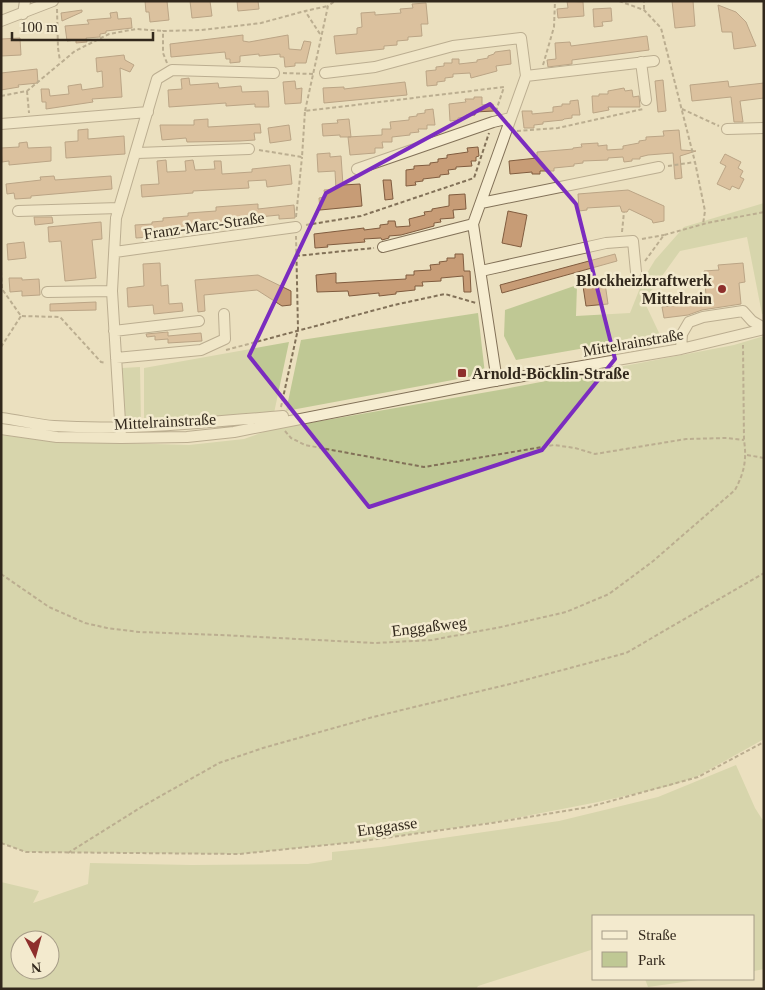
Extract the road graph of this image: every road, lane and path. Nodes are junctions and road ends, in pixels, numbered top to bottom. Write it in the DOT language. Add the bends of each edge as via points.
graph roads {
  1 [pos="25,1"];
  2 [pos="335,1"];
  3 [pos="555,1"];
  4 [pos="619,1"];
  5 [pos="644,1"];
  6 [pos="55,4"];
  7 [pos="328,6"];
  8 [pos="644,10"];
  9 [pos="306,11"];
  10 [pos="23,14"];
  11 [pos="1,21"];
  12 [pos="163,31"];
  13 [pos="321,36"];
  14 [pos="654,61"];
  15 [pos="60,62"];
  16 [pos="641,62"];
  17 [pos="172,70"];
  18 [pos="274,73"];
  19 [pos="325,73"];
  20 [pos="541,73"];
  21 [pos="312,74"];
  22 [pos="526,76"];
  23 [pos="27,91"];
  24 [pos="1,96"];
  25 [pos="647,104"];
  26 [pos="682,110"];
  27 [pos="304,111"];
  28 [pos="148,112"];
  29 [pos="511,118"];
  30 [pos="30,121"];
  31 [pos="493,122"];
  32 [pos="1,124"];
  33 [pos="764,128"];
  34 [pos="727,129"];
  35 [pos="507,132"];
  36 [pos="250,149"];
  37 [pos="136,153"];
  38 [pos="302,158"];
  39 [pos="695,162"];
  40 [pos="659,167"];
  41 [pos="357,169"];
  42 [pos="480,203"];
  43 [pos="119,208"];
  44 [pos="18,211"];
  45 [pos="624,212"];
  46 [pos="764,212"];
  47 [pos="473,224"];
  48 [pos="703,224"];
  49 [pos="296,227"];
  50 [pos="664,236"];
  51 [pos="633,240"];
  52 [pos="620,242"];
  53 [pos="384,247"];
  54 [pos="115,252"];
  55 [pos="296,256"];
  56 [pos="1,271"];
  57 [pos="481,271"];
  58 [pos="636,272"];
  59 [pos="112,291"];
  60 [pos="47,292"];
  61 [pos="480,304"];
  62 [pos="224,314"];
  63 [pos="22,316"];
  64 [pos="199,321"];
  65 [pos="764,328"];
  66 [pos="298,329"];
  67 [pos="114,331"];
  68 [pos="743,335"];
  69 [pos="1,347"];
  70 [pos="681,349"];
  71 [pos="223,351"];
  72 [pos="117,362"];
  73 [pos="498,381"];
  74 [pos="1,418"];
  75 [pos="279,420"];
  76 [pos="120,427"];
  77 [pos="1,429"];
  78 [pos="121,438"];
  79 [pos="744,440"];
  80 [pos="746,455"];
  81 [pos="764,458"];
  82 [pos="764,573"];
  83 [pos="1,574"];
  84 [pos="764,742"];
  85 [pos="1,843"];
  86 [pos="68,852"];
  1 -- 10 [label="street"];
  2 -- 7 [label="path"];
  3 -- 20 [label="path" via="554,28"];
  4 -- 8 [label="path"];
  5 -- 8 [label="path"];
  6 -- 10 [label="street"];
  6 -- 15 [label="path"];
  7 -- 9 [label="path"];
  7 -- 13 [label="path"];
  8 -- 26 [label="path" via="661,28"];
  9 -- 12 [label="path" via="261,23"];
  9 -- 13 [label="path"];
  10 -- 11 [label="street"];
  12 -- 15 [label="path" via="136,29 109,34"];
  12 -- 17 [label="path" via="163,53"];
  13 -- 21 [label="path"];
  14 -- 16 [label="street"];
  15 -- 23 [label="path"];
  16 -- 20 [label="street"];
  16 -- 25 [label="street"];
  17 -- 18 [label="street"];
  17 -- 28 [label="street" via="157,79"];
  18 -- 21 [label="path"];
  19 -- 21 [label="path"];
  19 -- 22 [label="street" via="375,67 453,46 521,38"];
  20 -- 22 [label="street"];
  21 -- 27 [label="path"];
  22 -- 29 [label="street"];
  23 -- 24 [label="path"];
  23 -- 30 [label="path"];
  25 -- 35 [label="path" via="558,128"];
  26 -- 34 [label="path"];
  26 -- 39 [label="path"];
  27 -- 31 [label="path" via="504,87"];
  27 -- 38 [label="path"];
  28 -- 30 [label="street"];
  28 -- 37 [label="street"];
  29 -- 31 [label="street"];
  29 -- 35 [label="street"];
  30 -- 32 [label="street"];
  31 -- 41 [label="street"];
  31 -- 49 [label="path" via="474,178 362,216"];
  33 -- 34 [label="street"];
  35 -- 42 [label="street"];
  36 -- 37 [label="street"];
  36 -- 38 [label="path"];
  37 -- 43 [label="street"];
  38 -- 49 [label="path"];
  39 -- 40 [label="path"];
  39 -- 48 [label="path" via="704,204"];
  40 -- 42 [label="street"];
  42 -- 47 [label="street"];
  43 -- 44 [label="street"];
  43 -- 54 [label="street"];
  45 -- 52 [label="path"];
  46 -- 48 [label="path"];
  47 -- 53 [label="street"];
  47 -- 57 [label="street"];
  48 -- 50 [label="path"];
  49 -- 54 [label="street, Franz-Marc-Straße"];
  49 -- 55 [label="path"];
  50 -- 51 [label="path"];
  50 -- 58 [label="path"];
  51 -- 52 [label="street"];
  51 -- 58 [label="street"];
  52 -- 57 [label="street"];
  53 -- 55 [label="path"];
  54 -- 59 [label="street"];
  55 -- 66 [label="path"];
  56 -- 63 [label="path" via="2,289"];
  57 -- 73 [label="street"];
  59 -- 60 [label="street"];
  59 -- 67 [label="street"];
  61 -- 66 [label="path" via="445,294"];
  62 -- 72 [label="street" via="225,339 201,350"];
  63 -- 69 [label="path"];
  63 -- 72 [label="path" via="60,317 101,362"];
  64 -- 67 [label="street"];
  65 -- 68 [label="street, Mittelrainstraße"];
  65 -- 70 [label="street" via="742,311 703,317 689,322 682,334"];
  66 -- 71 [label="path"];
  66 -- 75 [label="path"];
  67 -- 72 [label="street"];
  68 -- 70 [label="street, Mittelrainstraße"];
  68 -- 79 [label="path, Enggaßweg"];
  70 -- 73 [label="street, Mittelrainstraße"];
  72 -- 76 [label="street"];
  73 -- 75 [label="street, Mittelrainstraße"];
  74 -- 76 [label="street, Mittelrainstraße" via="54,426"];
  75 -- 76 [label="street, Mittelrainstraße"];
  75 -- 78 [label="street, Mittelrainstraße" via="234,432 187,437"];
  75 -- 79 [label="path" via="290,438 305,445 424,467 554,445 595,454 686,439"];
  76 -- 78 [label="street"];
  77 -- 78 [label="street, Mittelrainstraße" via="57,437"];
  79 -- 80 [label="path, Enggaßweg"];
  80 -- 81 [label="path"];
  80 -- 83 [label="path, Enggaßweg" via="735,490 652,562 609,594 566,612 432,640 375,643 107,628 85,623 49,607"];
  82 -- 86 [label="path" via="626,653 373,717 219,763"];
  84 -- 86 [label="path, Enggasse" via="698,777 589,807 492,823 239,854"];
  85 -- 86 [label="path, Enggasse" via="26,852"];
}
